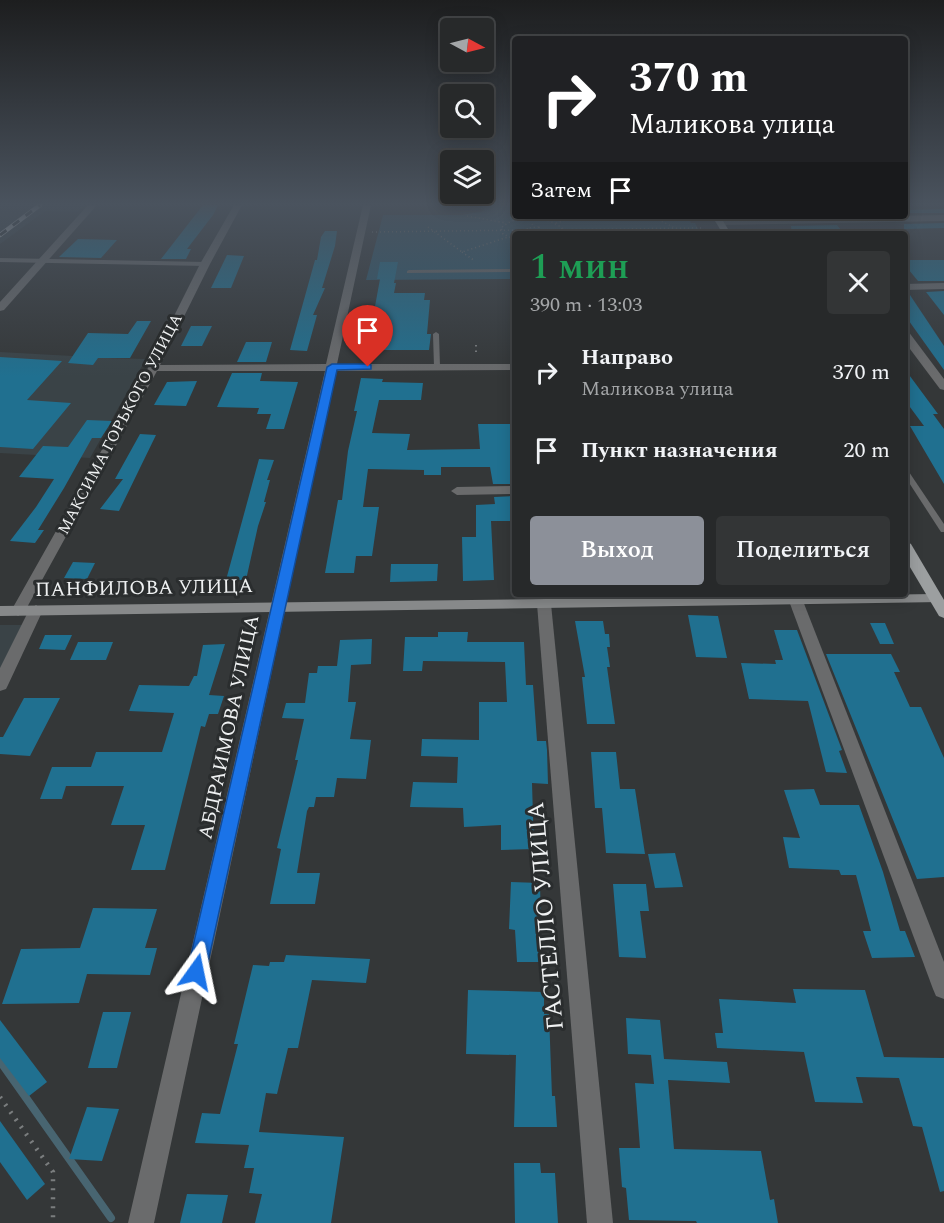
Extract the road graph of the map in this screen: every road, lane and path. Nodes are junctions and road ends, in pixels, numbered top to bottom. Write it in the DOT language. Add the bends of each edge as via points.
graph roads {
  1 [pos="42,262"];
  2 [pos="101,262"];
  3 [pos="355,262"];
  4 [pos="205,264"];
  5 [pos="512,271"];
  6 [pos="409,272"];
  7 [pos="944,286"];
  8 [pos="908,287"];
  9 [pos="0,308"];
  10 [pos="436,334"];
  11 [pos="908,338"];
  12 [pos="476,345"];
  13 [pos="476,356"];
  14 [pos="332,367"];
  15 [pos="437,367"];
  16 [pos="512,367"];
  17 [pos="153,368"];
  18 [pos="944,387"];
  19 [pos="908,475"];
  20 [pos="512,490"];
  21 [pos="457,491"];
  22 [pos="944,530"];
  23 [pos="908,551"];
  24 [pos="936,599"];
  25 [pos="796,602"];
  26 [pos="544,604"];
  27 [pos="277,607"];
  28 [pos="18,610"];
  29 [pos="36,610"];
  30 [pos="0,611"];
  31 [pos="944,614"];
  32 [pos="0,685"];
  33 [pos="944,989"];
  34 [pos="0,1097"];
  35 [pos="53,1223"];
  36 [pos="141,1223"];
  37 [pos="600,1223"];
  1 -- 9 [label="street"];
  2 -- 4 [label="lane"];
  3 -- 14 [label="street, АБДРАИМОВА УЛИЦА"];
  4 -- 17 [label="street, МАКСИМА ГОРЬКОГО УЛИЦА"];
  5 -- 6 [label="lane"];
  7 -- 8 [label="street"];
  10 -- 15 [label="lane"];
  11 -- 18 [label="street"];
  12 -- 13 [label="path"];
  14 -- 15 [label="street"];
  14 -- 17 [label="street"];
  14 -- 27 [label="street, АБДРАИМОВА УЛИЦА"];
  15 -- 16 [label="street"];
  17 -- 28 [label="street, МАКСИМА ГОРЬКОГО УЛИЦА"];
  19 -- 22 [label="lane"];
  20 -- 21 [label="street"];
  23 -- 24 [label="main road"];
  24 -- 25 [label="street, ПАНФИЛОВА УЛИЦА"];
  24 -- 31 [label="main road"];
  25 -- 26 [label="street, ПАНФИЛОВА УЛИЦА"];
  25 -- 33 [label="street"];
  26 -- 27 [label="street, ПАНФИЛОВА УЛИЦА"];
  26 -- 37 [label="street, ГАСТЕЛЛО УЛИЦА"];
  27 -- 29 [label="street, ПАНФИЛОВА УЛИЦА"];
  27 -- 36 [label="street, АБДРАИМОВА УЛИЦА"];
  28 -- 29 [label="street, ПАНФИЛОВА УЛИЦА"];
  28 -- 30 [label="street, ПАНФИЛОВА УЛИЦА"];
  29 -- 32 [label="street"];
  34 -- 35 [label="path" via="53,1172"];
}
